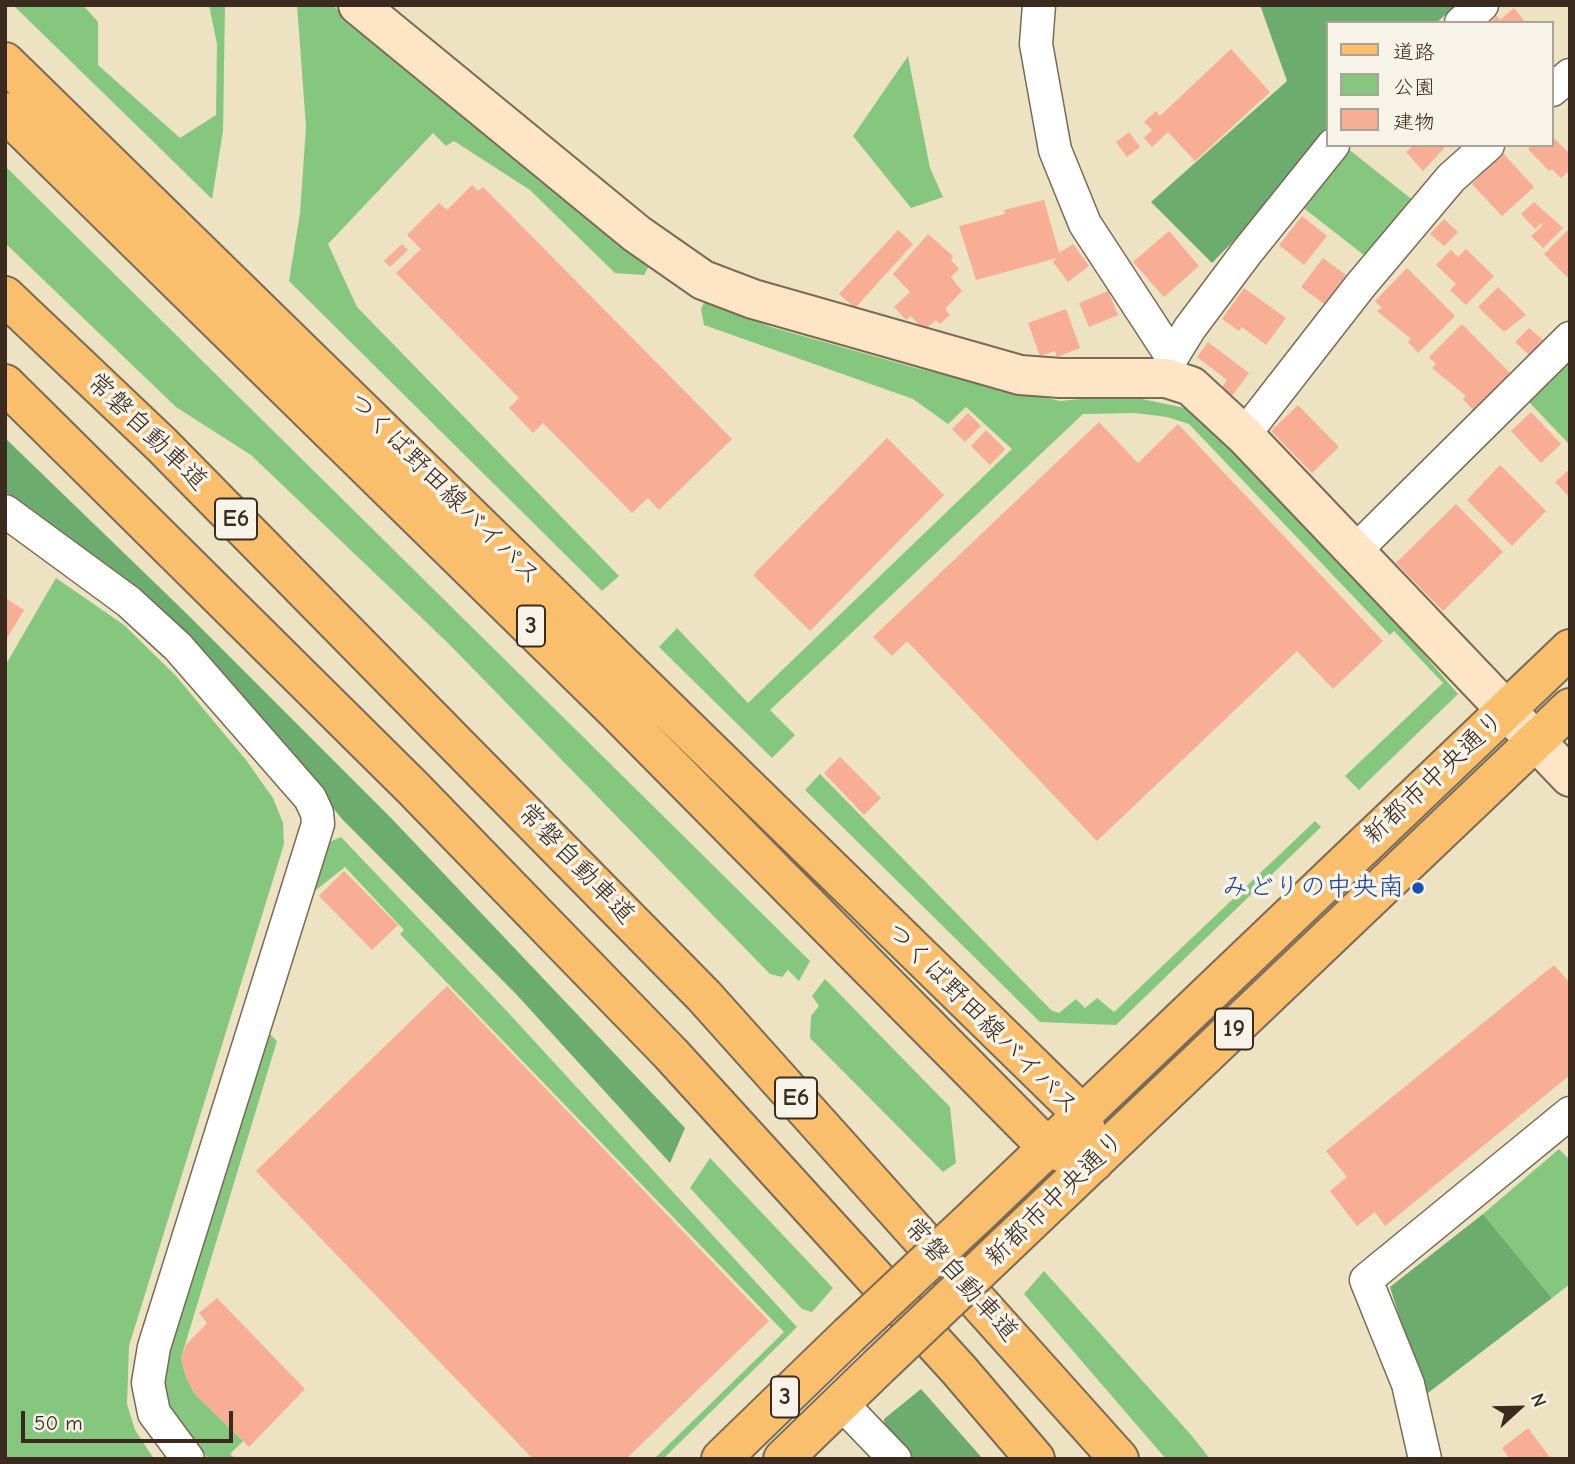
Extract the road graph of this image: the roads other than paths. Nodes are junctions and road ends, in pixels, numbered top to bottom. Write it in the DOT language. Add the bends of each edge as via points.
graph roads {
  1 [pos="358,5"];
  2 [pos="1039,5"];
  3 [pos="1482,5"];
  4 [pos="1463,21"];
  5 [pos="5,62"];
  6 [pos="1570,75"];
  7 [pos="1554,88"];
  8 [pos="5,112"];
  9 [pos="1331,147"];
  10 [pos="1486,147"];
  11 [pos="5,296"];
  12 [pos="1570,338"];
  13 [pos="1169,368"];
  14 [pos="5,384"];
  15 [pos="1244,435"];
  16 [pos="5,512"];
  17 [pos="1354,552"];
  18 [pos="1570,649"];
  19 [pos="1570,708"];
  20 [pos="1505,711"];
  21 [pos="1534,742"];
  22 [pos="1570,777"];
  23 [pos="1570,1113"];
  24 [pos="1082,1114"];
  25 [pos="1048,1148"];
  26 [pos="1094,1162"];
  27 [pos="841,1403"];
  28 [pos="188,1459"];
  29 [pos="721,1459"];
  30 [pos="783,1459"];
  31 [pos="895,1459"];
  32 [pos="1035,1459"];
  33 [pos="1119,1459"];
  34 [pos="1425,1459"];
  1 -- 13 [label="street" via="637,234 703,280 753,299 1020,375"];
  2 -- 13 [label="street" via="1036,44 1041,83 1048,125 1065,178 1085,224"];
  3 -- 4 [label="street"];
  5 -- 24 [label="main road, つくば野田線バイパス / 3"];
  6 -- 7 [label="street"];
  8 -- 25 [label="main road, つくば野田線バイパス / 3" via="615,710"];
  9 -- 13 [label="street" via="1231,273"];
  10 -- 15 [label="street" via="1451,178 1360,286"];
  11 -- 33 [label="main road, 常磐自動車道 / E6" via="191,474 704,996"];
  12 -- 17 [label="street"];
  13 -- 15 [label="street"];
  14 -- 32 [label="main road, E6" via="413,788 671,1054"];
  15 -- 17 [label="street"];
  16 -- 28 [label="street" via="129,602 178,647 310,799 317,813 318,824 154,1347 148,1383 154,1413"];
  17 -- 20 [label="street"];
  18 -- 20 [label="main road, 新都市中央通り / 19"];
  19 -- 21 [label="main road, 新都市中央通り / 19"];
  20 -- 21 [label="street"];
  20 -- 24 [label="main road, 新都市中央通り / 19"];
  21 -- 22 [label="street"];
  21 -- 26 [label="main road, 新都市中央通り / 19"];
  23 -- 34 [label="street" via="1366,1280 1408,1384"];
  24 -- 25 [label="main road, 新都市中央通り / 19"];
  24 -- 26 [label="main road, つくば野田線バイパス"];
  25 -- 26 [label="main road, つくば野田線バイパス / 3"];
  25 -- 29 [label="main road, 新都市中央通り / 3, bridge"];
  26 -- 27 [label="main road, 新都市中央通り / 3, bridge"];
  27 -- 30 [label="main road, 新都市中央通り / 3"];
  27 -- 31 [label="street"];
}
